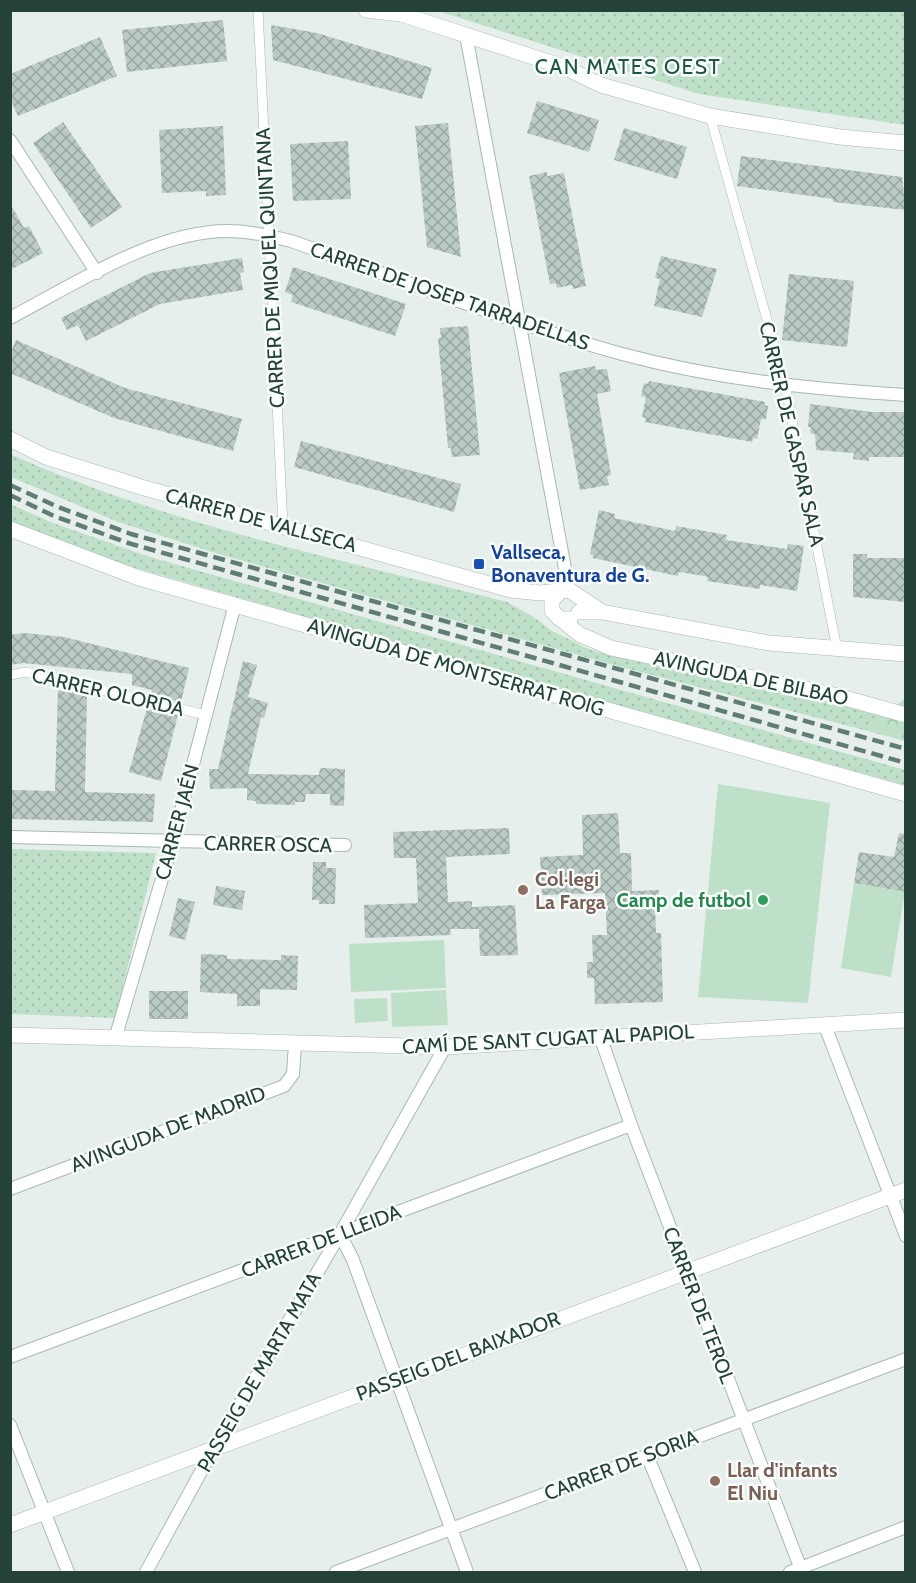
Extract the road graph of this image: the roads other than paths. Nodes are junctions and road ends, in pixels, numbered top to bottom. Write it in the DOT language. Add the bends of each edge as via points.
graph roads {
  1 [pos="258,10"];
  2 [pos="366,10"];
  3 [pos="466,35"];
  4 [pos="710,116"];
  5 [pos="10,140"];
  6 [pos="906,143"];
  7 [pos="268,236"];
  8 [pos="97,273"];
  9 [pos="10,318"];
  10 [pos="518,319"];
  11 [pos="785,384"];
  12 [pos="906,395"];
  13 [pos="10,439"];
  14 [pos="283,526"];
  15 [pos="10,529"];
  16 [pos="516,591"];
  17 [pos="573,601"];
  18 [pos="235,604"];
  19 [pos="557,615"];
  20 [pos="596,642"];
  21 [pos="837,649"];
  22 [pos="906,654"];
  23 [pos="10,675"];
  24 [pos="206,715"];
  25 [pos="906,716"];
  26 [pos="906,794"];
  27 [pos="10,837"];
  28 [pos="173,842"];
  29 [pos="345,845"];
  30 [pos="906,1020"];
  31 [pos="825,1026"];
  32 [pos="10,1035"];
  33 [pos="600,1036"];
  34 [pos="115,1039"];
  35 [pos="295,1044"];
  36 [pos="445,1047"];
  37 [pos="631,1125"];
  38 [pos="10,1189"];
  39 [pos="906,1190"];
  40 [pos="890,1196"];
  41 [pos="340,1234"];
  42 [pos="906,1236"];
  43 [pos="686,1270"];
  44 [pos="10,1357"];
  45 [pos="906,1359"];
  46 [pos="395,1380"];
  47 [pos="742,1419"];
  48 [pos="10,1425"];
  49 [pos="214,1448"];
  50 [pos="647,1455"];
  51 [pos="45,1512"];
  52 [pos="10,1525"];
  53 [pos="906,1527"];
  54 [pos="451,1529"];
  55 [pos="798,1571"];
  56 [pos="68,1572"];
  57 [pos="146,1572"];
  58 [pos="336,1572"];
  59 [pos="467,1572"];
  60 [pos="695,1572"];
  1 -- 7 [label="street, CARRER DE MIQUEL QUINTANA"];
  2 -- 3 [label="street" via="401,14"];
  3 -- 4 [label="street" via="576,72 601,85"];
  3 -- 10 [label="street"];
  4 -- 6 [label="street" via="840,138"];
  4 -- 11 [label="street, CARRER DE GASPAR SALA"];
  5 -- 8 [label="street"];
  7 -- 8 [label="street, CARRER DE JOSEP TARRADELLAS" via="226,231 197,234 156,245"];
  7 -- 10 [label="street, CARRER DE JOSEP TARRADELLAS"];
  7 -- 14 [label="street, CARRER DE MIQUEL QUINTANA"];
  8 -- 9 [label="street, CARRER DE JOSEP TARRADELLAS"];
  10 -- 11 [label="street, CARRER DE JOSEP TARRADELLAS" via="624,354 710,374"];
  10 -- 17 [label="street"];
  11 -- 12 [label="street, CARRER DE JOSEP TARRADELLAS"];
  11 -- 21 [label="street, CARRER DE GASPAR SALA"];
  13 -- 14 [label="street, CARRER DE VALLSECA" via="45,457 120,481"];
  14 -- 16 [label="street, CARRER DE VALLSECA"];
  15 -- 18 [label="street, AVINGUDA DE MONTSERRAT ROIG" via="139,578"];
  16 -- 17 [label="street, CARRER DE VALLSECA"];
  16 -- 19 [label="street, CARRER DE VALLSECA"];
  17 -- 19 [label="street" via="571,619"];
  17 -- 19 [label="street" via="552,600"];
  17 -- 20 [label="street" via="584,632"];
  17 -- 21 [label="street, CARRER DE VALLSECA" via="602,612 769,643"];
  18 -- 24 [label="street, CARRER JAÉN"];
  18 -- 26 [label="street, AVINGUDA DE MONTSERRAT ROIG"];
  19 -- 20 [label="street, AVINGUDA DE BILBAO" via="579,634"];
  20 -- 25 [label="street, AVINGUDA DE BILBAO" via="834,695"];
  21 -- 22 [label="street, CARRER DE VALLSECA"];
  23 -- 24 [label="street, CARRER OLORDA" via="26,672"];
  24 -- 28 [label="street, CARRER JAÉN"];
  27 -- 28 [label="street, CARRER OSCA"];
  28 -- 29 [label="street, CARRER OSCA"];
  28 -- 34 [label="street, CARRER JAÉN"];
  30 -- 31 [label="street, CAMÍ DE SANT CUGAT AL PAPIOL"];
  31 -- 33 [label="street, CAMÍ DE SANT CUGAT AL PAPIOL"];
  31 -- 40 [label="street"];
  32 -- 34 [label="street, CAMÍ DE SANT CUGAT AL PAPIOL"];
  33 -- 36 [label="street, CAMÍ DE SANT CUGAT AL PAPIOL"];
  33 -- 37 [label="street, CARRER DE TEROL"];
  34 -- 35 [label="street, CAMÍ DE SANT CUGAT AL PAPIOL"];
  35 -- 36 [label="street, CAMÍ DE SANT CUGAT AL PAPIOL"];
  35 -- 38 [label="street, AVINGUDA DE MADRID" via="293,1074 284,1086"];
  36 -- 41 [label="street, PASSEIG DE MARTA MATA"];
  37 -- 41 [label="street, CARRER DE LLEIDA"];
  37 -- 43 [label="street, CARRER DE TEROL"];
  39 -- 40 [label="street, PASSEIG DEL BAIXADOR"];
  40 -- 42 [label="street"];
  40 -- 43 [label="street, PASSEIG DEL BAIXADOR"];
  41 -- 44 [label="street, CARRER DE LLEIDA"];
  41 -- 46 [label="street"];
  41 -- 49 [label="street, PASSEIG DE MARTA MATA"];
  43 -- 46 [label="street, PASSEIG DEL BAIXADOR"];
  43 -- 47 [label="street, CARRER DE TEROL"];
  45 -- 47 [label="street, CARRER DE SORIA"];
  46 -- 49 [label="street, PASSEIG DEL BAIXADOR"];
  46 -- 54 [label="street"];
  47 -- 50 [label="street, CARRER DE SORIA"];
  47 -- 55 [label="street, CARRER DE TEROL"];
  48 -- 51 [label="street"];
  49 -- 51 [label="street, PASSEIG DEL BAIXADOR"];
  49 -- 57 [label="street, PASSEIG DE MARTA MATA"];
  50 -- 54 [label="street, CARRER DE SORIA"];
  50 -- 60 [label="street"];
  51 -- 52 [label="street, PASSEIG DEL BAIXADOR"];
  51 -- 56 [label="street"];
  53 -- 55 [label="street"];
  54 -- 58 [label="street, CARRER DE SORIA"];
  54 -- 59 [label="street"];
}
